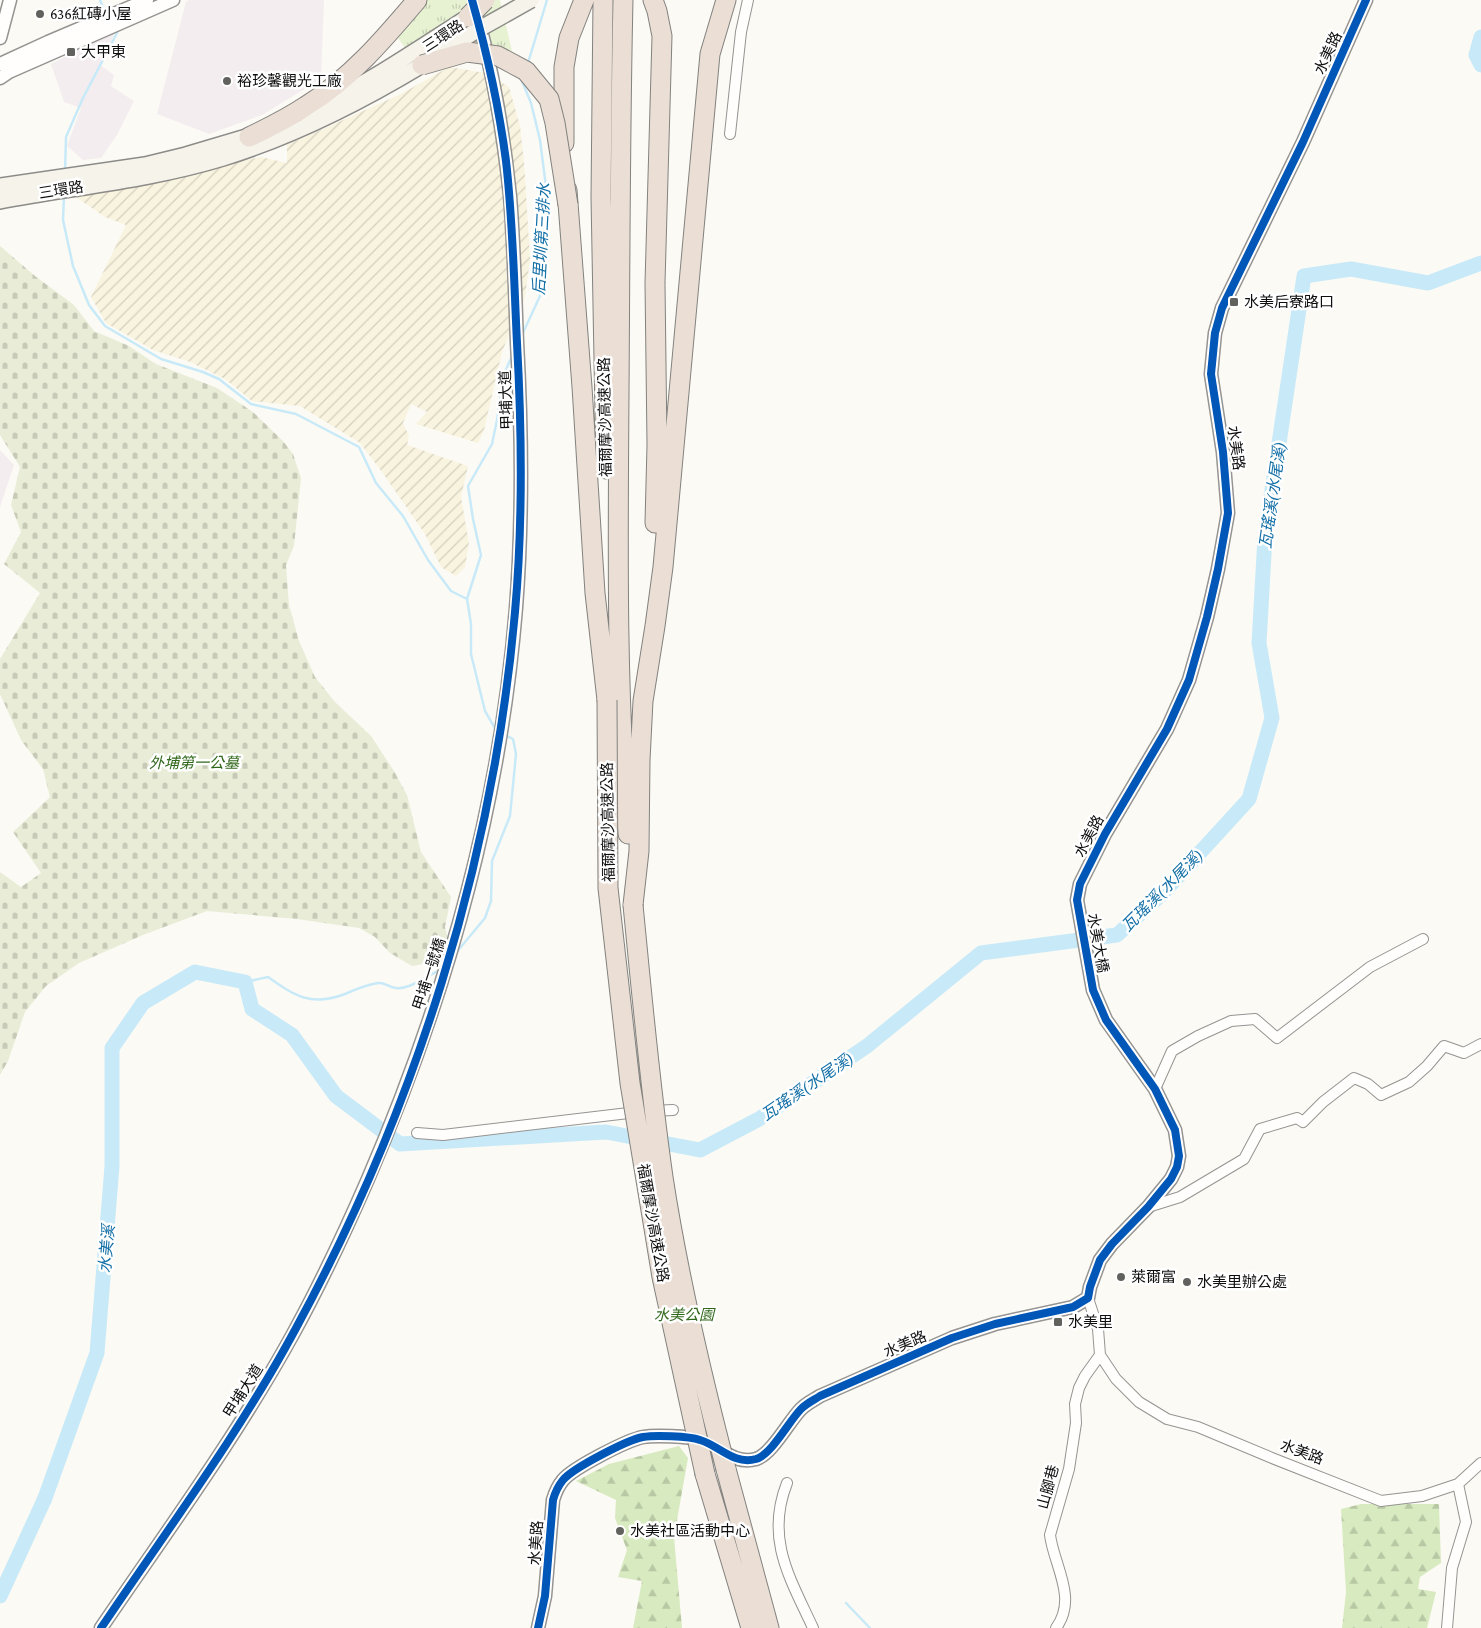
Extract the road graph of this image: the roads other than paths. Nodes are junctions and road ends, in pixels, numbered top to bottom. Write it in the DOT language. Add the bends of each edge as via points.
graph roads {
  1 [pos="10,0"];
  2 [pos="147,0"];
  3 [pos="173,0"];
  4 [pos="417,0"];
  5 [pos="485,0"];
  6 [pos="496,0"];
  7 [pos="531,0"];
  8 [pos="584,0"];
  9 [pos="603,0"];
  10 [pos="623,0"];
  11 [pos="653,0"];
  12 [pos="726,0"];
  13 [pos="748,0"];
  14 [pos="1366,0"];
  15 [pos="470,9"];
  16 [pos="0,38"];
  17 [pos="2,66"];
  18 [pos="422,66"];
  19 [pos="730,134"];
  20 [pos="248,137"];
  21 [pos="0,186"];
  22 [pos="0,201"];
  23 [pos="568,205"];
  24 [pos="655,626"];
  25 [pos="607,700"];
  26 [pos="487,801"];
  27 [pos="1077,900"];
  28 [pos="634,905"];
  29 [pos="1423,938"];
  30 [pos="1481,1044"];
  31 [pos="1155,1089"];
  32 [pos="673,1110"];
  33 [pos="417,1133"];
  34 [pos="380,1151"];
  35 [pos="1148,1207"];
  36 [pos="1088,1298"];
  37 [pos="1100,1355"];
  38 [pos="1481,1463"];
  39 [pos="787,1483"];
  40 [pos="1458,1484"];
  41 [pos="101,1628"];
  42 [pos="538,1628"];
  43 [pos="751,1628"];
  44 [pos="769,1628"];
  45 [pos="813,1628"];
  46 [pos="1056,1628"];
  47 [pos="1446,1628"];
  1 -- 16 [label="street"];
  2 -- 17 [label="street"];
  3 -- 17 [label="street"];
  4 -- 20 [label="highway" via="339,82 277,124"];
  5 -- 15 [label="highway, bridge"];
  6 -- 15 [label="main road, 三環路, bridge"];
  7 -- 18 [label="main road, 三環路, bridge"];
  8 -- 23 [label="highway, bridge" via="568,38 564,67 564,158"];
  9 -- 25 [label="highway, 福爾摩沙高速公路" via="601,197"];
  10 -- 28 [label="highway, 福爾摩沙高速公路" via="619,602 624,789"];
  11 -- 24 [label="highway" via="662,36 656,283"];
  12 -- 24 [label="highway" via="710,54"];
  13 -- 19 [label="street" via="741,32"];
  14 -- 27 [label="street, 水美路" via="1303,142 1222,308 1215,333 1211,374 1228,513 1208,617 1189,680 1167,729 1105,834 1080,884"];
  15 -- 20 [label="main road, 三環路" via="379,75 293,120"];
  15 -- 26 [label="street, 甲埔大道" via="492,79 505,157 512,228 522,471 512,645"];
  18 -- 22 [label="main road, 三環路" via="379,91 286,136 223,158 145,177"];
  18 -- 23 [label="highway, bridge" via="467,52 498,56 526,71 549,99"];
  20 -- 21 [label="main road, 三環路" via="146,165"];
  23 -- 25 [label="highway" via="594,593"];
  24 -- 28 [label="highway" via="643,701 639,851"];
  25 -- 43 [label="highway, 福爾摩沙高速公路, bridge" via="608,888 630,1083 662,1278 705,1474"];
  26 -- 34 [label="street, 甲埔一號橋" via="460,920 420,1046"];
  27 -- 31 [label="street, 水美大橋" via="1093,990 1106,1020"];
  28 -- 44 [label="highway, 福爾摩沙高速公路, bridge" via="651,1085 664,1178 707,1398"];
  29 -- 31 [label="street" via="1370,967 1276,1038 1255,1019 1231,1022 1198,1036 1172,1051"];
  30 -- 35 [label="street" via="1464,1053 1444,1046 1409,1082 1381,1095 1354,1078 1303,1122 1297,1118 1260,1129 1244,1159 1180,1197"];
  31 -- 35 [label="street" via="1175,1130 1179,1156 1172,1179"];
  32 -- 33 [label="street" via="617,1113 443,1135"];
  34 -- 41 [label="street, 甲埔大道" via="326,1272 282,1354 237,1428"];
  35 -- 36 [label="street" via="1100,1260"];
  36 -- 37 [label="street" via="1098,1329"];
  36 -- 42 [label="street, 水美路" via="1073,1307 995,1324 952,1338 820,1396 804,1406 767,1451 757,1458 742,1460 731,1457 700,1440 643,1437 626,1442 572,1472 556,1490 553,1500 545,1596"];
  37 -- 40 [label="street, 水美路" via="1139,1402 1167,1419 1198,1427 1381,1501 1422,1496"];
  37 -- 46 [label="street, 山腳巷" via="1079,1388 1069,1469 1050,1535 1064,1586 1061,1620"];
  38 -- 40 [label="street"];
  39 -- 45 [label="street" via="778,1519 778,1542"];
  40 -- 47 [label="street" via="1466,1522 1452,1568"];
}
